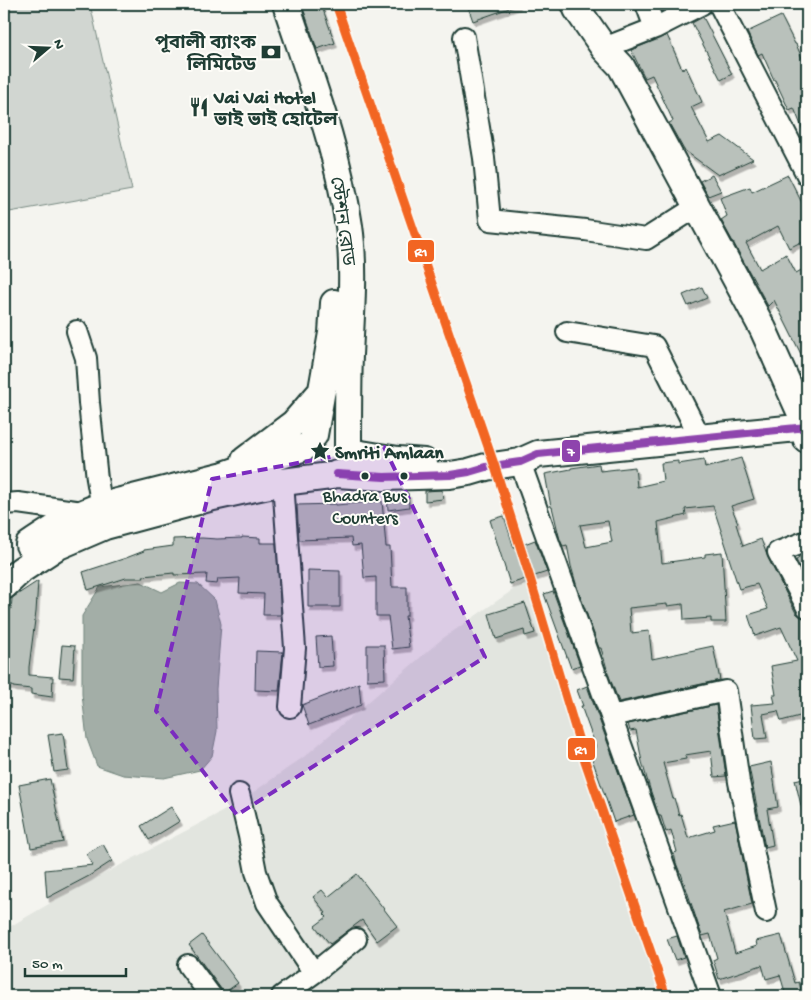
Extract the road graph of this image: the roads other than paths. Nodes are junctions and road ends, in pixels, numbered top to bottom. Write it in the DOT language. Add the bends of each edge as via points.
graph roads {
  1 [pos="270,4"];
  2 [pos="286,4"];
  3 [pos="574,4"];
  4 [pos="646,4"];
  5 [pos="702,4"];
  6 [pos="719,4"];
  7 [pos="655,28"];
  8 [pos="464,37"];
  9 [pos="604,48"];
  10 [pos="807,175"];
  11 [pos="687,213"];
  12 [pos="77,331"];
  13 [pos="567,332"];
  14 [pos="322,391"];
  15 [pos="805,434"];
  16 [pos="700,437"];
  17 [pos="309,441"];
  18 [pos="341,462"];
  19 [pos="520,462"];
  20 [pos="224,475"];
  21 [pos="283,482"];
  22 [pos="4,504"];
  23 [pos="96,515"];
  24 [pos="807,541"];
  25 [pos="4,563"];
  26 [pos="4,586"];
  27 [pos="807,607"];
  28 [pos="290,708"];
  29 [pos="611,716"];
  30 [pos="239,794"];
  31 [pos="766,912"];
  32 [pos="356,939"];
  33 [pos="188,965"];
  34 [pos="314,973"];
  35 [pos="211,996"];
  36 [pos="282,996"];
  37 [pos="711,996"];
  1 -- 14 [label="main road, স্টেশন রোড" via="319,158 334,233 336,266 332,333"];
  2 -- 18 [label="main road, স্টেশন রোড" via="329,135 350,227 352,288"];
  3 -- 9 [label="main road"];
  4 -- 7 [label="street"];
  5 -- 7 [label="street"];
  6 -- 10 [label="street"];
  7 -- 9 [label="street"];
  8 -- 11 [label="street" via="484,158 490,220 646,239"];
  9 -- 11 [label="main road" via="610,74"];
  9 -- 15 [label="main road" via="621,66 763,329"];
  11 -- 15 [label="main road" via="754,333"];
  12 -- 23 [label="street" via="86,358 97,479"];
  13 -- 16 [label="street" via="654,346"];
  14 -- 17 [label="main road, স্টেশন রোড"];
  14 -- 20 [label="main road" via="294,423"];
  15 -- 16 [label="main road"];
  15 -- 19 [label="main road" via="539,467"];
  16 -- 19 [label="main road" via="538,454"];
  17 -- 18 [label="main road" via="324,431 339,435 345,440"];
  17 -- 18 [label="main road" via="304,454 316,473 322,476"];
  17 -- 20 [label="main road"];
  18 -- 19 [label="main road" via="384,477 450,475"];
  18 -- 21 [label="main road"];
  19 -- 29 [label="street"];
  20 -- 23 [label="main road"];
  21 -- 23 [label="main road"];
  21 -- 28 [label="street" via="295,648"];
  22 -- 23 [label="street" via="18,502"];
  23 -- 25 [label="main road" via="50,531"];
  23 -- 26 [label="main road"];
  24 -- 27 [label="street" via="778,552"];
  29 -- 31 [label="street" via="726,691 738,782"];
  29 -- 37 [label="street"];
  30 -- 34 [label="street" via="256,872 267,903"];
  32 -- 34 [label="street"];
  33 -- 35 [label="street"];
  34 -- 36 [label="street"];
}
